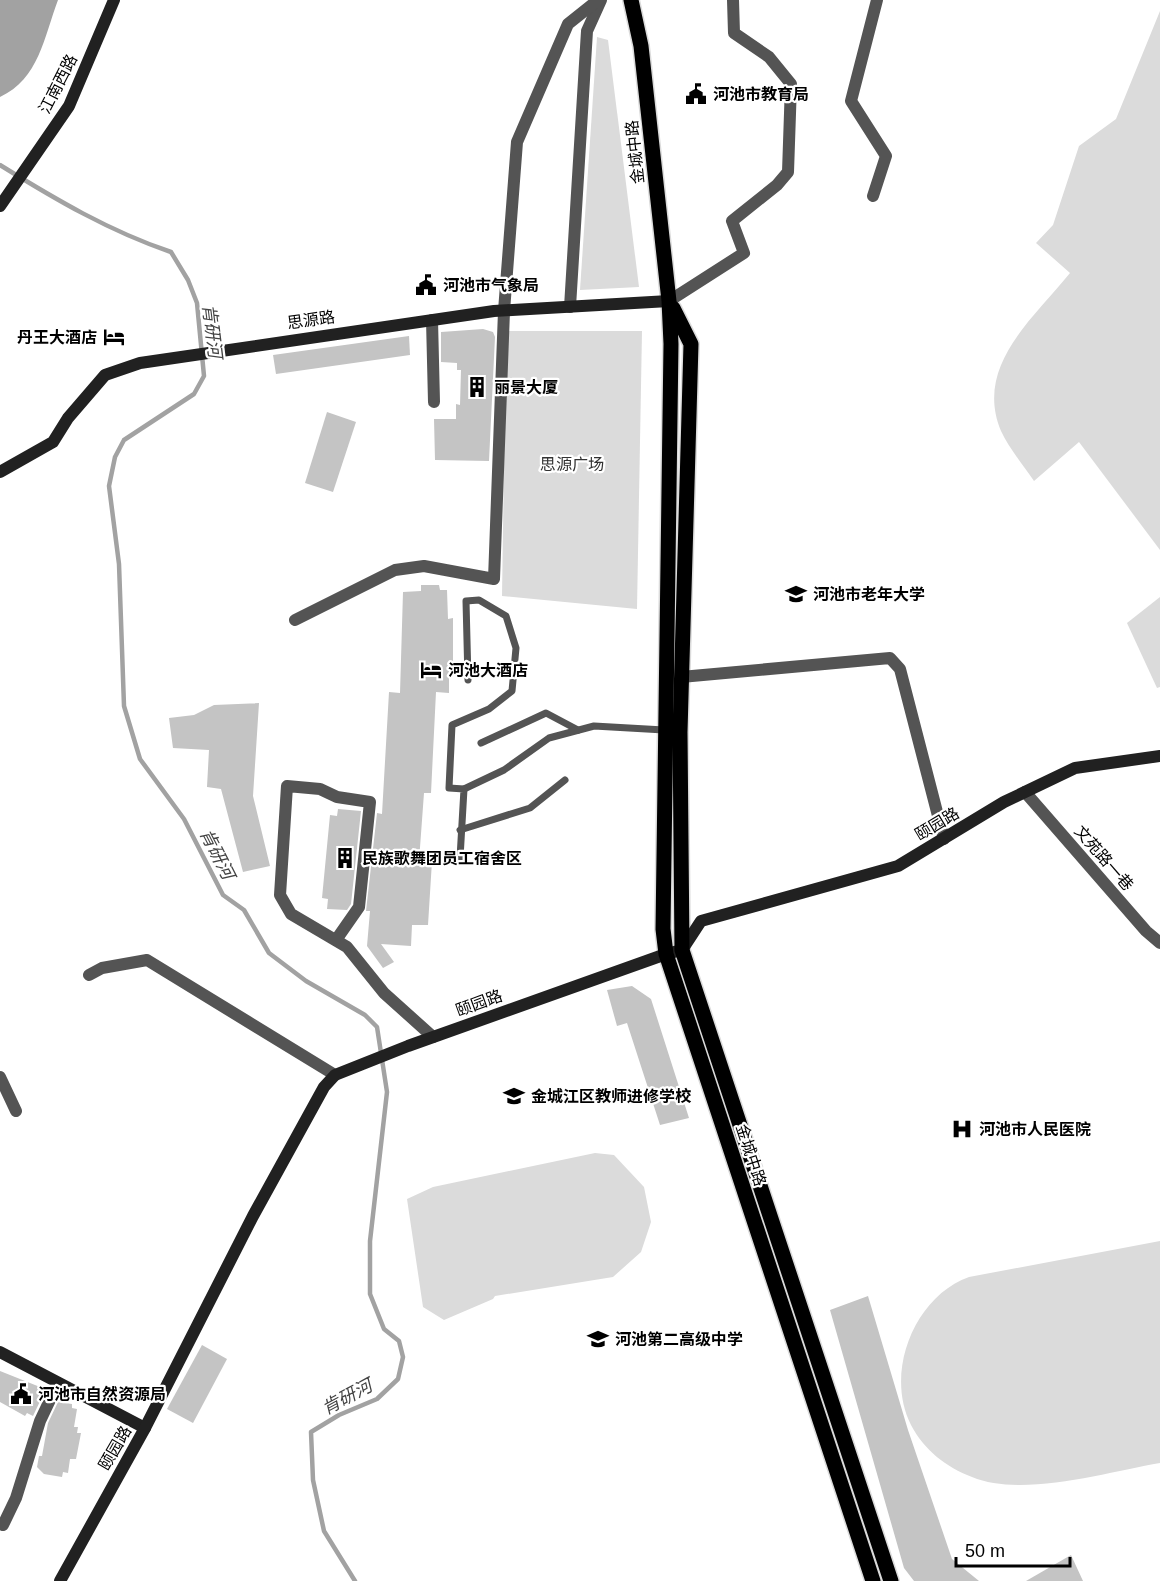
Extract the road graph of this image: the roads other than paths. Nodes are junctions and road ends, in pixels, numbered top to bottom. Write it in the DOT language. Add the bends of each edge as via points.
graph roads {
  1 [pos="114,0"];
  2 [pos="599,0"];
  3 [pos="631,0"];
  4 [pos="733,0"];
  5 [pos="877,0"];
  6 [pos="873,196"];
  7 [pos="0,206"];
  8 [pos="669,301"];
  9 [pos="570,307"];
  10 [pos="504,311"];
  11 [pos="432,320"];
  12 [pos="434,402"];
  13 [pos="0,472"];
  14 [pos="295,621"];
  15 [pos="681,677"];
  16 [pos="468,680"];
  17 [pos="578,730"];
  18 [pos="672,731"];
  19 [pos="481,743"];
  20 [pos="1160,756"];
  21 [pos="565,780"];
  22 [pos="464,789"];
  23 [pos="1024,792"];
  24 [pos="460,830"];
  25 [pos="944,839"];
  26 [pos="460,858"];
  27 [pos="336,940"];
  28 [pos="1160,943"];
  29 [pos="682,950"];
  30 [pos="666,954"];
  31 [pos="89,975"];
  32 [pos="433,1037"];
  33 [pos="335,1075"];
  34 [pos="0,1077"];
  35 [pos="16,1111"];
  36 [pos="0,1352"];
  37 [pos="58,1383"];
  38 [pos="146,1428"];
  39 [pos="3,1524"];
  40 [pos="60,1581"];
  41 [pos="873,1581"];
  42 [pos="891,1581"];
  1 -- 7 [label="street, 江南西路" via="69,106"];
  2 -- 9 [label="street" via="587,31"];
  2 -- 10 [label="street" via="568,24 517,142"];
  3 -- 8 [label="main road, 金城中路" via="641,46"];
  4 -- 8 [label="street" via="734,33 769,57 791,84 788,172 732,221 744,253"];
  5 -- 6 [label="street" via="851,101 886,156"];
  8 -- 9 [label="street, 思源路"];
  8 -- 15 [label="main road" via="691,344"];
  8 -- 18 [label="main road, 金城中路"];
  9 -- 10 [label="street, 思源路"];
  10 -- 11 [label="street, 思源路"];
  10 -- 14 [label="street" via="494,579 424,566 395,570"];
  11 -- 12 [label="street"];
  11 -- 13 [label="street, 思源路" via="140,363 105,375 68,417 53,442"];
  15 -- 18 [label="main road"];
  15 -- 25 [label="street" via="890,658 900,669"];
  16 -- 22 [label="lane" via="466,601 479,600 506,616 516,648 512,691 489,709 452,725 449,788"];
  17 -- 18 [label="lane" via="594,726"];
  17 -- 19 [label="lane" via="546,712"];
  17 -- 22 [label="lane" via="549,738 504,770"];
  18 -- 29 [label="main road, 金城中路"];
  18 -- 30 [label="main road, 金城中路" via="663,929"];
  20 -- 23 [label="street, 颐园路" via="1075,768"];
  21 -- 24 [label="lane" via="530,808"];
  22 -- 24 [label="lane"];
  23 -- 25 [label="street, 颐园路"];
  23 -- 28 [label="street, 文苑路一巷"];
  24 -- 26 [label="lane"];
  25 -- 29 [label="street, 颐园路" via="898,866 701,921"];
  27 -- 27 [label="street" via="291,914 280,896 287,786 320,789 338,797 370,802 359,908"];
  27 -- 32 [label="street" via="347,947 384,993"];
  29 -- 30 [label="street, 颐园路"];
  29 -- 42 [label="main road, 金城中路"];
  30 -- 32 [label="street, 颐园路"];
  30 -- 41 [label="main road, 金城中路"];
  31 -- 33 [label="street" via="102,968 147,960"];
  32 -- 33 [label="street, 颐园路"];
  33 -- 38 [label="street, 颐园路" via="324,1087 253,1216"];
  34 -- 35 [label="street"];
  36 -- 37 [label="street"];
  37 -- 38 [label="street"];
  37 -- 39 [label="street"];
  38 -- 40 [label="street, 颐园路"];
}
